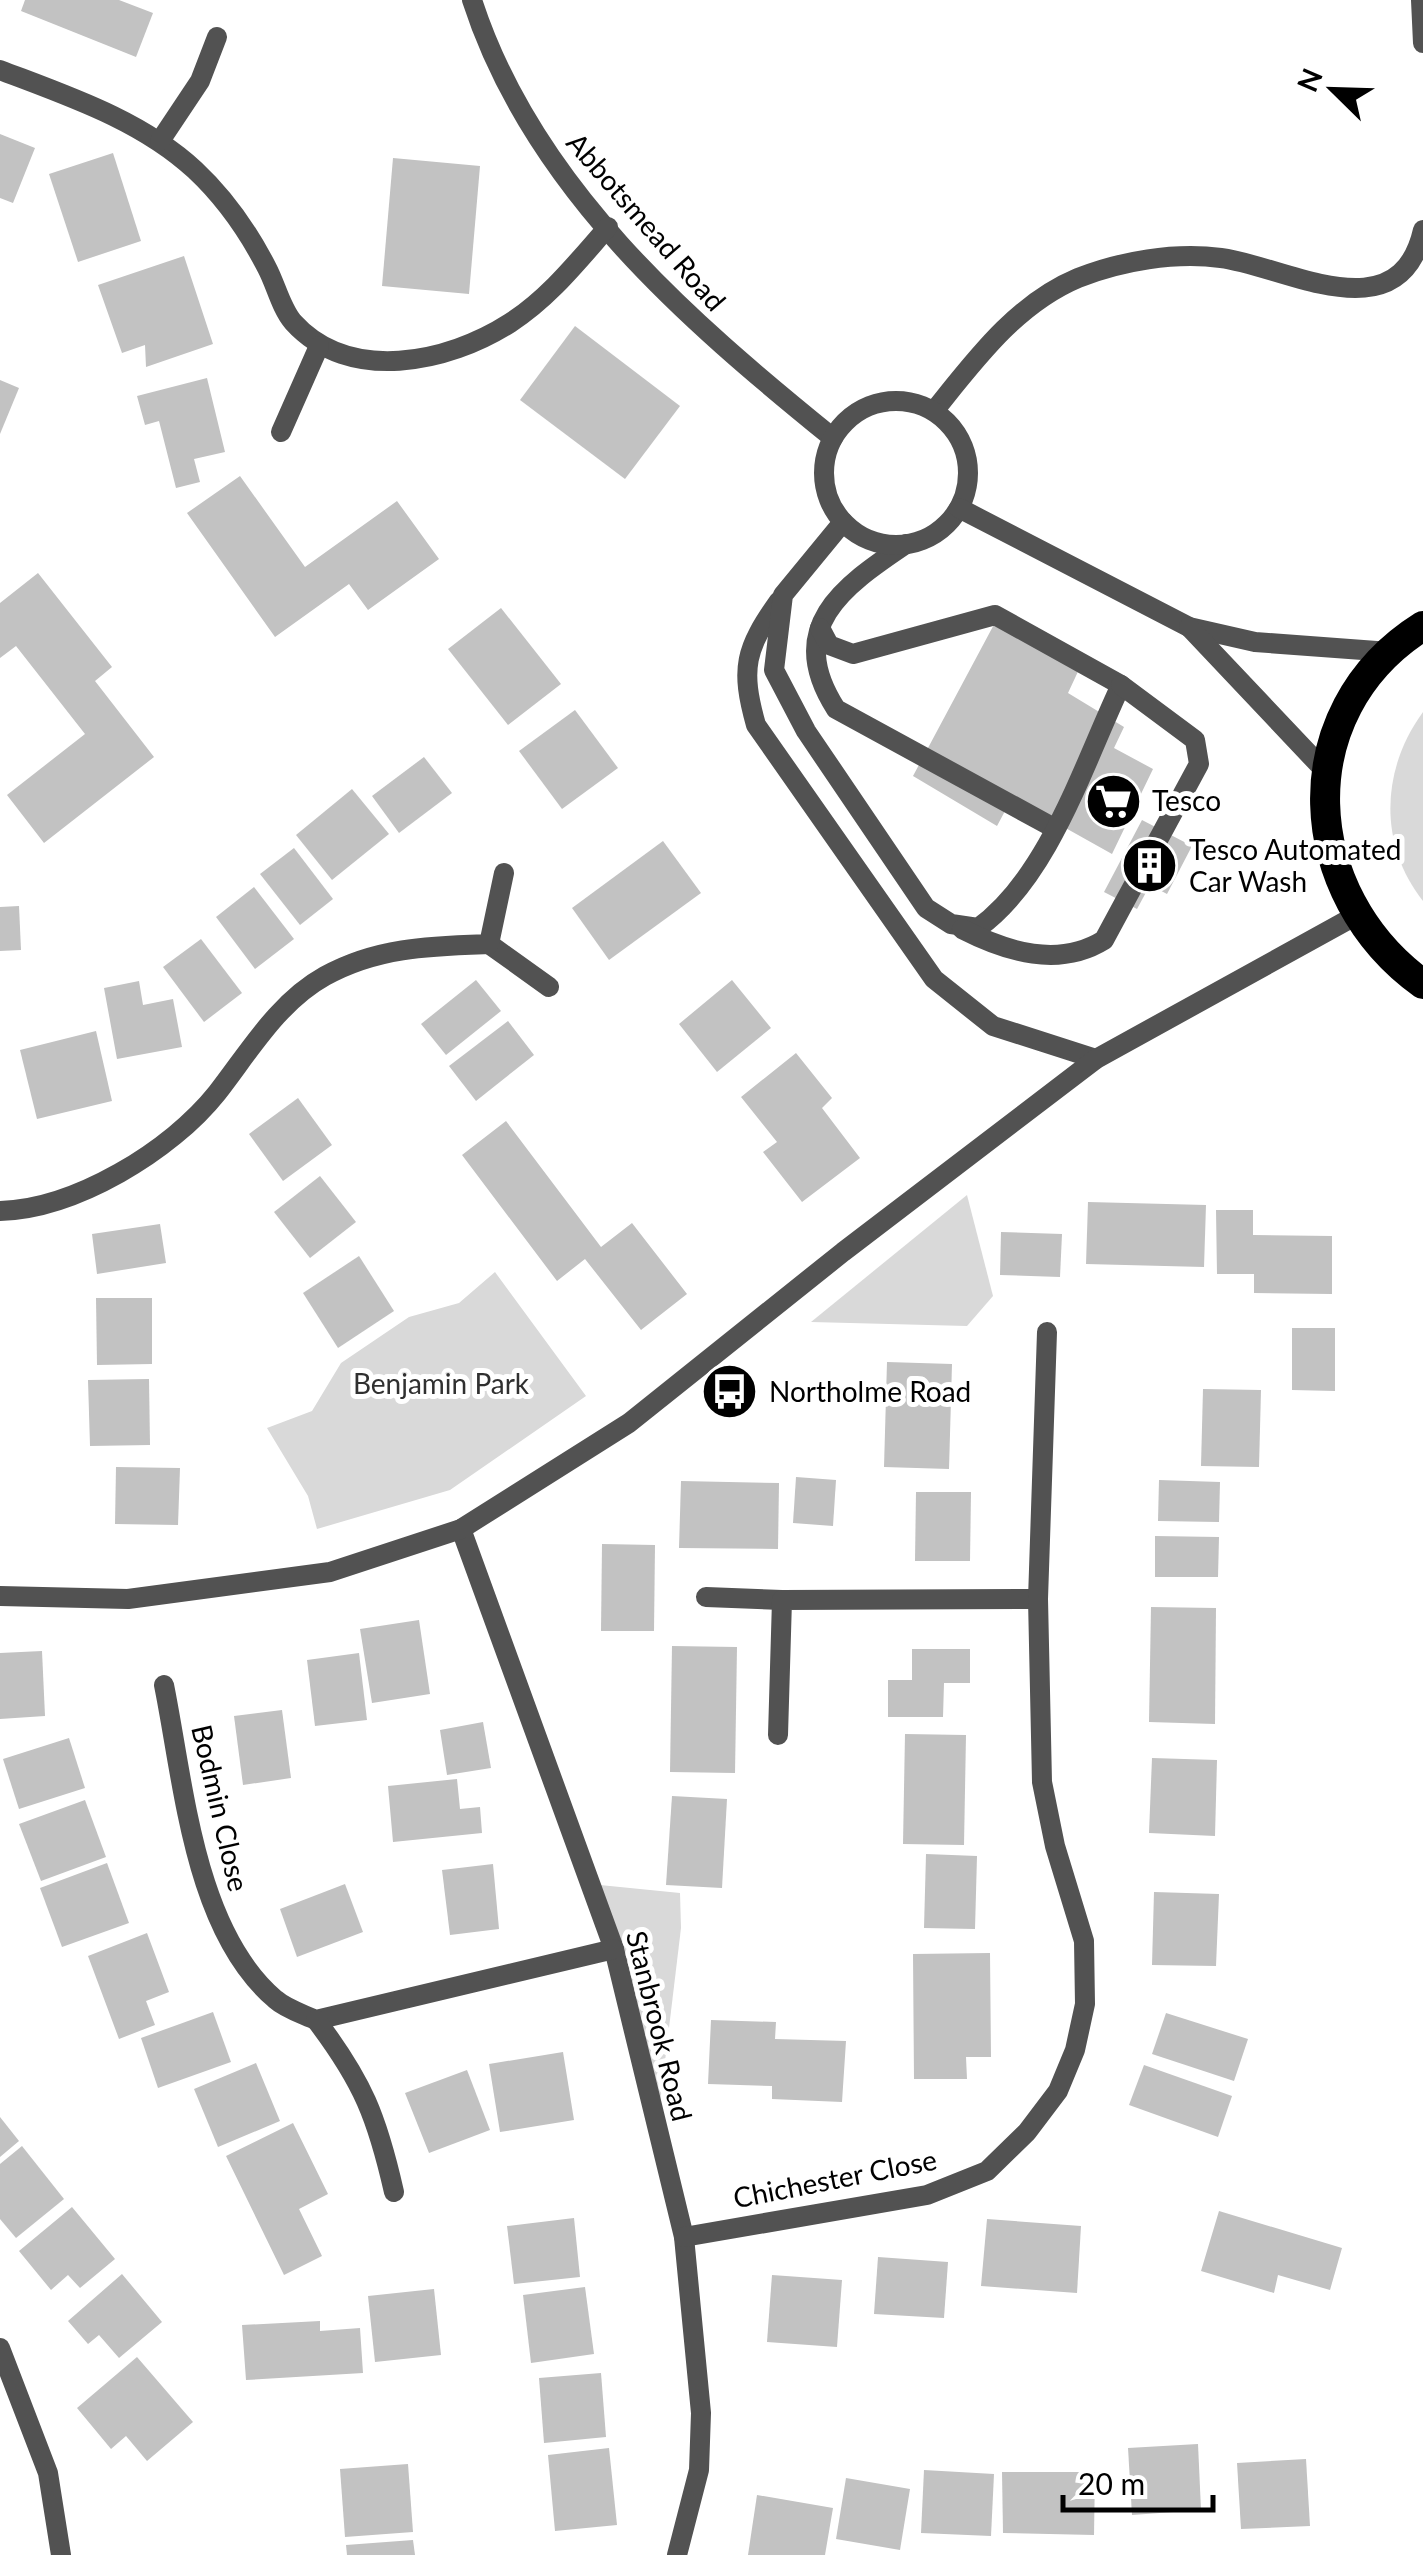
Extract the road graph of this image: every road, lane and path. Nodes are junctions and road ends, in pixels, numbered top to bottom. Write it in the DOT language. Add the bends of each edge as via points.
graph roads {
  1 [pos="472,0"];
  2 [pos="1421,0"];
  3 [pos="217,37"];
  4 [pos="1423,42"];
  5 [pos="0,70"];
  6 [pos="160,140"];
  7 [pos="608,227"];
  8 [pos="1423,230"];
  9 [pos="319,346"];
  10 [pos="934,411"];
  11 [pos="280,432"];
  12 [pos="832,438"];
  13 [pos="959,508"];
  14 [pos="843,522"];
  15 [pos="906,544"];
  16 [pos="783,595"];
  17 [pos="1423,626"];
  18 [pos="820,628"];
  19 [pos="1189,628"];
  20 [pos="1390,652"];
  21 [pos="1122,685"];
  22 [pos="1327,773"];
  23 [pos="1054,828"];
  24 [pos="504,873"];
  25 [pos="1355,916"];
  26 [pos="951,924"];
  27 [pos="488,944"];
  28 [pos="1423,984"];
  29 [pos="549,987"];
  30 [pos="1096,1059"];
  31 [pos="0,1211"];
  32 [pos="1047,1332"];
  33 [pos="462,1529"];
  34 [pos="0,1596"];
  35 [pos="706,1597"];
  36 [pos="782,1600"];
  37 [pos="1038,1600"];
  38 [pos="164,1685"];
  39 [pos="778,1735"];
  40 [pos="614,1949"];
  41 [pos="316,2020"];
  42 [pos="394,2192"];
  43 [pos="684,2237"];
  44 [pos="0,2348"];
  45 [pos="61,2555"];
  46 [pos="677,2555"];
  1 -- 7 [label="street, Abbotsmead Road" via="511,93 554,163"];
  2 -- 4 [label="street"];
  3 -- 6 [label="street" via="200,81"];
  5 -- 6 [label="street"];
  6 -- 9 [label="street" via="234,211 290,320"];
  7 -- 9 [label="street" via="553,288 472,345 413,360 368,362"];
  7 -- 12 [label="street, Abbotsmead Road" via="715,342"];
  8 -- 10 [label="street" via="1418,253 1400,274 1358,289 1222,258 1137,262 1078,278 1037,299 1001,331"];
  9 -- 11 [label="street"];
  10 -- 12 [label="street" via="912,402 866,407"];
  10 -- 13 [label="street" via="956,434 968,466"];
  12 -- 14 [label="street" via="825,482"];
  13 -- 15 [label="street" via="927,538"];
  13 -- 19 [label="street"];
  14 -- 15 [label="street" via="872,540"];
  14 -- 16 [label="street"];
  15 -- 18 [label="street" via="857,576"];
  16 -- 26 [label="street" via="774,670 806,731 926,908"];
  16 -- 30 [label="street" via="752,638 744,682 756,725 934,979 993,1026"];
  17 -- 20 [label="highway"];
  18 -- 21 [label="street" via="828,645 853,654 995,615"];
  18 -- 23 [label="street" via="818,680 836,708"];
  19 -- 20 [label="street" via="1255,642"];
  19 -- 22 [label="street"];
  20 -- 22 [label="highway" via="1348,707"];
  21 -- 23 [label="street"];
  21 -- 26 [label="street" via="1195,740 1199,764 1104,940 1080,955 1036,954 998,948"];
  22 -- 25 [label="highway" via="1329,847"];
  23 -- 26 [label="street" via="1006,908 978,928"];
  24 -- 27 [label="street"];
  25 -- 28 [label="highway" via="1391,961"];
  25 -- 30 [label="street"];
  27 -- 29 [label="street"];
  27 -- 31 [label="street" via="409,947 323,977 258,1036 202,1110 138,1163 89,1188"];
  30 -- 33 [label="street" via="629,1423"];
  32 -- 37 [label="street, Chichester Close"];
  33 -- 34 [label="street" via="330,1572 128,1599"];
  33 -- 40 [label="street, Stanbrook Road"];
  35 -- 36 [label="street"];
  36 -- 37 [label="street"];
  36 -- 39 [label="street"];
  37 -- 43 [label="street, Chichester Close" via="1042,1782 1084,1941 1086,2004 1058,2091 986,2171 942,2189"];
  38 -- 41 [label="street, Bodmin Close" via="200,1864 221,1927 276,2001"];
  40 -- 41 [label="street"];
  40 -- 43 [label="street, Stanbrook Road"];
  41 -- 42 [label="street, Bodmin Close" via="354,2070 378,2123"];
  43 -- 46 [label="street, Stanbrook Road" via="701,2414 699,2470"];
  44 -- 45 [label="street" via="48,2473"];
}
